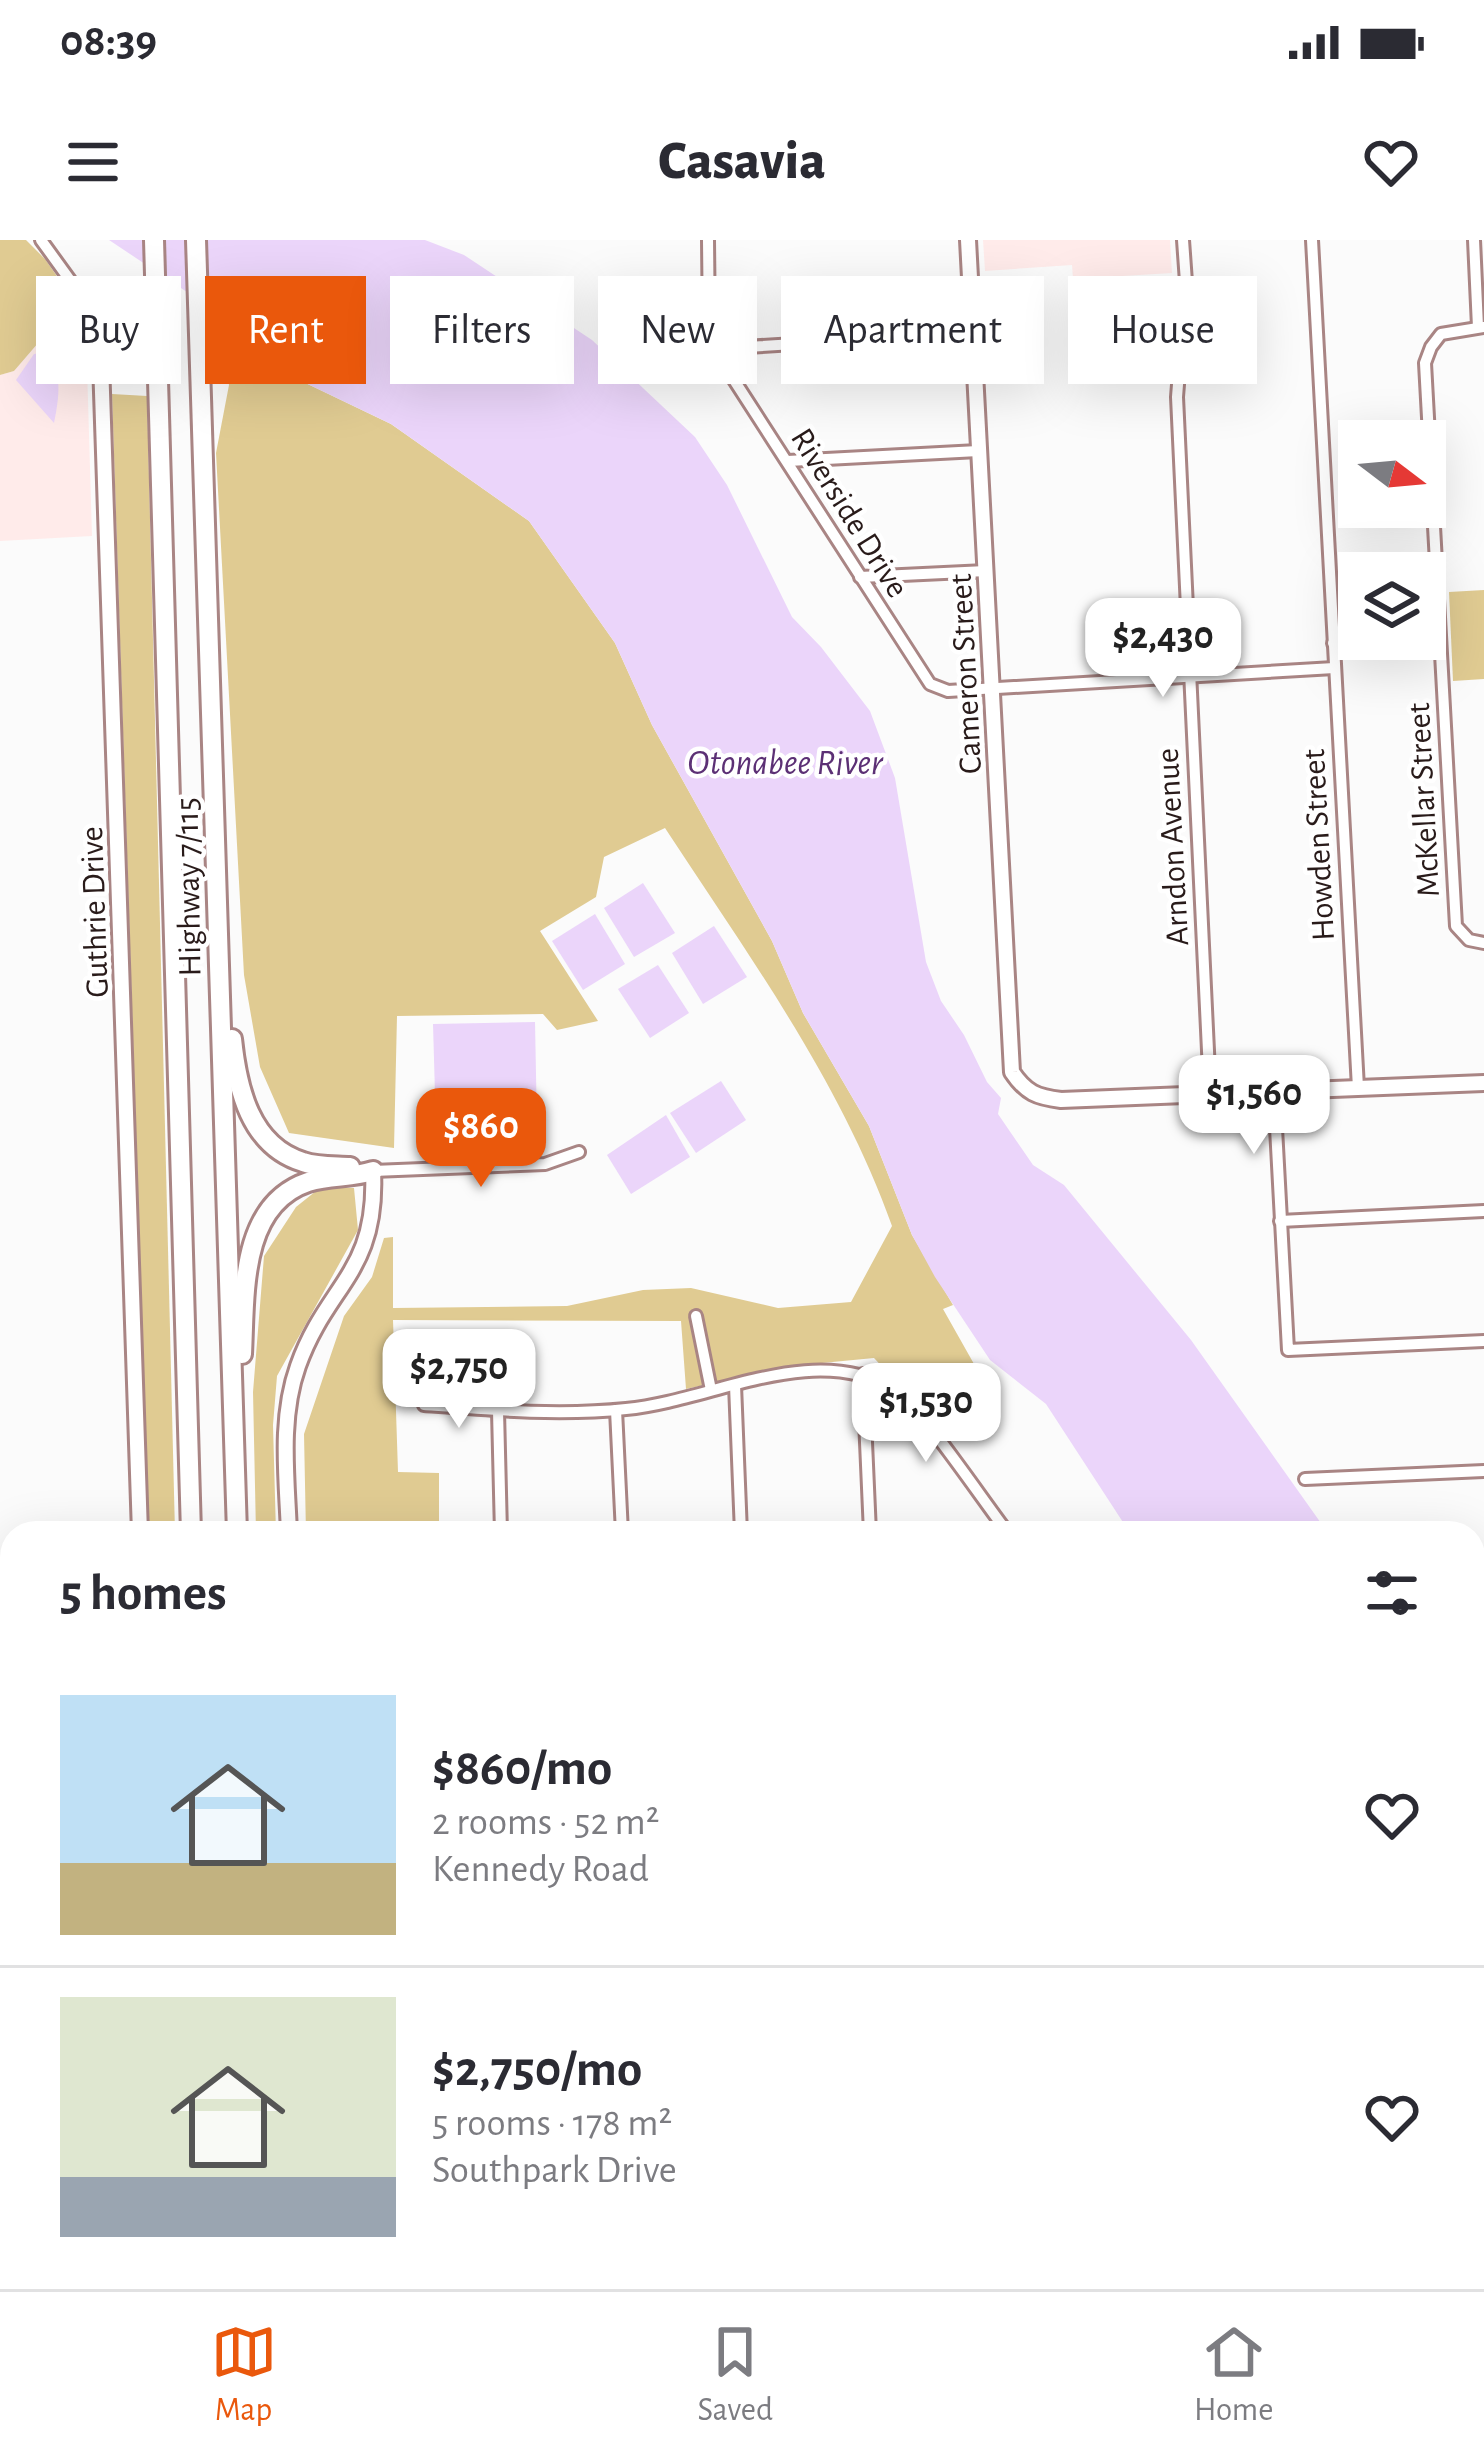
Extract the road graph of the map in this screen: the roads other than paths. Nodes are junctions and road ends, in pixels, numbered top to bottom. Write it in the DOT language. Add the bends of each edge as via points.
graph roads {
  1 [pos="41,240"];
  2 [pos="154,240"];
  3 [pos="196,240"];
  4 [pos="707,240"];
  5 [pos="968,240"];
  6 [pos="1184,240"];
  7 [pos="1312,240"];
  8 [pos="1474,240"];
  9 [pos="67,276"];
  10 [pos="708,276"];
  11 [pos="969,276"];
  12 [pos="1481,327"];
  13 [pos="102,384"];
  14 [pos="737,384"];
  15 [pos="974,384"];
  16 [pos="979,451"];
  17 [pos="788,460"];
  18 [pos="1435,552"];
  19 [pos="986,571"];
  20 [pos="860,577"];
  21 [pos="1333,644"];
  22 [pos="1338,644"];
  23 [pos="1440,660"];
  24 [pos="1334,668"];
  25 [pos="1190,675"];
  26 [pos="990,685"];
  27 [pos="218,867"];
  28 [pos="1484,943"];
  29 [pos="1484,1083"];
  30 [pos="1358,1088"];
  31 [pos="1274,1091"];
  32 [pos="1210,1093"];
  33 [pos="579,1152"];
  34 [pos="373,1171"];
  35 [pos="1484,1211"];
  36 [pos="1280,1221"];
  37 [pos="696,1316"];
  38 [pos="1484,1342"];
  39 [pos="863,1374"];
  40 [pos="735,1385"];
  41 [pos="711,1390"];
  42 [pos="424,1405"];
  43 [pos="616,1410"];
  44 [pos="498,1411"];
  45 [pos="1484,1472"];
  46 [pos="1305,1478"];
  47 [pos="140,1521"];
  48 [pos="191,1521"];
  49 [pos="237,1521"];
  50 [pos="237,1521"];
  51 [pos="289,1521"];
  52 [pos="501,1521"];
  53 [pos="621,1521"];
  54 [pos="741,1521"];
  55 [pos="869,1521"];
  56 [pos="998,1521"];
  1 -- 9 [label="street"];
  2 -- 48 [label="highway, Highway 7/115"];
  3 -- 27 [label="highway, Highway 7/115"];
  4 -- 10 [label="street, Riverside Drive"];
  5 -- 11 [label="street, Cameron Street"];
  6 -- 25 [label="street, Arndon Avenue" via="1177,397"];
  7 -- 21 [label="street, Howden Street"];
  8 -- 12 [label="street, McKellar Street"];
  12 -- 18 [label="street, McKellar Street" via="1441,334 1425,363"];
  13 -- 47 [label="street, Guthrie Drive"];
  14 -- 17 [label="street, Riverside Drive"];
  15 -- 16 [label="street, Cameron Street"];
  16 -- 17 [label="street"];
  16 -- 19 [label="street, Cameron Street"];
  17 -- 20 [label="street, Riverside Drive"];
  19 -- 20 [label="street"];
  19 -- 26 [label="street, Cameron Street"];
  20 -- 26 [label="street, Riverside Drive" via="930,684 947,691"];
  21 -- 22 [label="street"];
  21 -- 24 [label="street, Howden Street"];
  23 -- 28 [label="street, McKellar Street" via="1456,926"];
  24 -- 25 [label="street"];
  24 -- 30 [label="street, Howden Street"];
  25 -- 26 [label="street"];
  25 -- 32 [label="street, Arndon Avenue"];
  26 -- 32 [label="street, Cameron Street" via="1012,1072 1035,1096 1061,1100"];
  27 -- 34 [label="highway" via="235,1062 251,1119 279,1153"];
  27 -- 49 [label="highway, Highway 7/115"];
  29 -- 30 [label="street"];
  30 -- 31 [label="street"];
  31 -- 32 [label="street"];
  31 -- 36 [label="street"];
  33 -- 34 [label="street" via="545,1164"];
  34 -- 50 [label="highway" via="297,1186 269,1211 253,1244"];
  34 -- 51 [label="street" via="369,1235 293,1379"];
  35 -- 36 [label="street"];
  36 -- 38 [label="street" via="1288,1350"];
  37 -- 41 [label="street"];
  39 -- 40 [label="street" via="813,1372"];
  39 -- 55 [label="street"];
  39 -- 56 [label="street" via="900,1392"];
  40 -- 41 [label="street"];
  40 -- 54 [label="street"];
  41 -- 43 [label="street"];
  42 -- 44 [label="street"];
  43 -- 44 [label="street"];
  43 -- 53 [label="street"];
  44 -- 52 [label="street"];
  45 -- 46 [label="street"];
}
